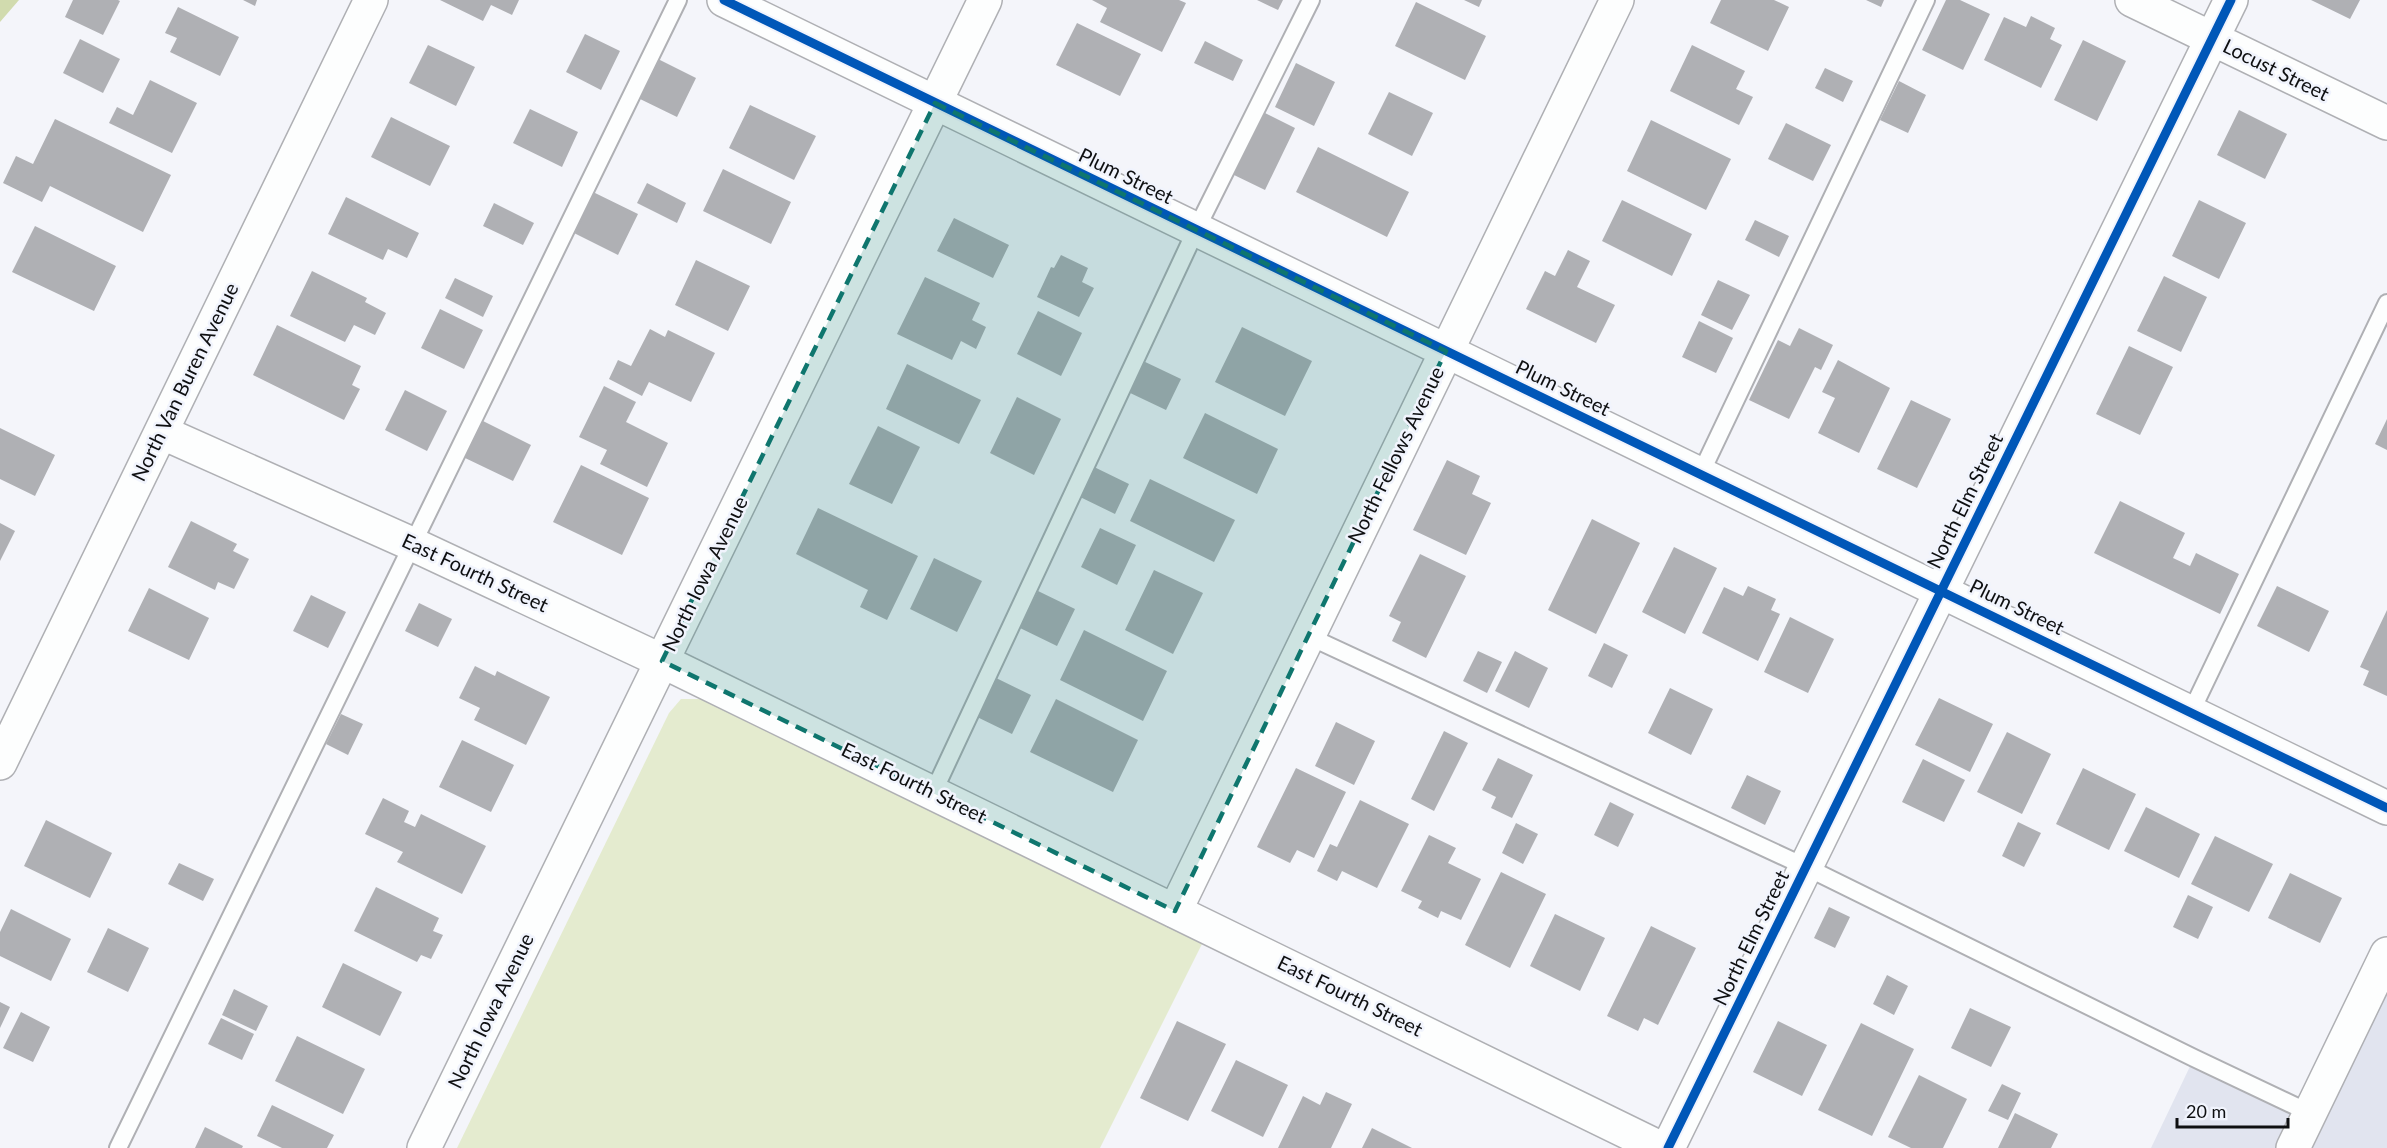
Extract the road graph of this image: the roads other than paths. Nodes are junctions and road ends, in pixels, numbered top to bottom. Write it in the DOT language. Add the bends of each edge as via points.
graph roads {
  1 [pos="371,0"];
  2 [pos="678,0"];
  3 [pos="724,0"];
  4 [pos="985,0"];
  5 [pos="1311,0"];
  6 [pos="1617,0"];
  7 [pos="1926,0"];
  8 [pos="2132,0"];
  9 [pos="2230,0"];
  10 [pos="2212,39"];
  11 [pos="935,103"];
  12 [pos="2387,123"];
  13 [pos="1196,230"];
  14 [pos="2387,303"];
  15 [pos="1446,351"];
  16 [pos="161,432"];
  17 [pos="1700,475"];
  18 [pos="412,544"];
  19 [pos="1941,590"];
  20 [pos="1308,636"];
  21 [pos="662,661"];
  22 [pos="2191,712"];
  23 [pos="0,763"];
  24 [pos="933,793"];
  25 [pos="2387,808"];
  26 [pos="1806,867"];
  27 [pos="1175,911"];
  28 [pos="2387,954"];
  29 [pos="2310,1113"];
  30 [pos="118,1148"];
  31 [pos="424,1148"];
  32 [pos="1660,1148"];
  33 [pos="1668,1148"];
  34 [pos="2294,1148"];
  1 -- 16 [label="street, North Van Buren Avenue"];
  2 -- 18 [label="lane"];
  3 -- 11 [label="street, Plum Street"];
  4 -- 11 [label="street, North Iowa Avenue"];
  5 -- 13 [label="lane"];
  6 -- 15 [label="street, North Fellows Avenue"];
  7 -- 17 [label="lane"];
  8 -- 10 [label="street, Locust Street"];
  9 -- 10 [label="street, North Elm Street"];
  10 -- 12 [label="street, Locust Street"];
  10 -- 19 [label="street, North Elm Street"];
  11 -- 13 [label="street, Plum Street"];
  11 -- 21 [label="street, North Iowa Avenue"];
  13 -- 15 [label="street, Plum Street"];
  13 -- 24 [label="lane"];
  14 -- 22 [label="lane"];
  15 -- 17 [label="street, Plum Street"];
  15 -- 20 [label="street, North Fellows Avenue"];
  16 -- 18 [label="street, East Fourth Street"];
  16 -- 23 [label="street, North Van Buren Avenue"];
  17 -- 19 [label="street, Plum Street"];
  18 -- 21 [label="street, East Fourth Street"];
  18 -- 30 [label="lane"];
  19 -- 22 [label="street, Plum Street"];
  19 -- 26 [label="street, North Elm Street"];
  20 -- 26 [label="lane"];
  20 -- 27 [label="street, North Fellows Avenue"];
  21 -- 24 [label="street, East Fourth Street"];
  21 -- 31 [label="street, North Iowa Avenue"];
  22 -- 25 [label="street, Plum Street"];
  24 -- 27 [label="street, East Fourth Street"];
  26 -- 29 [label="lane"];
  26 -- 33 [label="street, North Elm Street"];
  27 -- 32 [label="street, East Fourth Street"];
  28 -- 29 [label="street"];
  29 -- 34 [label="street"];
}
